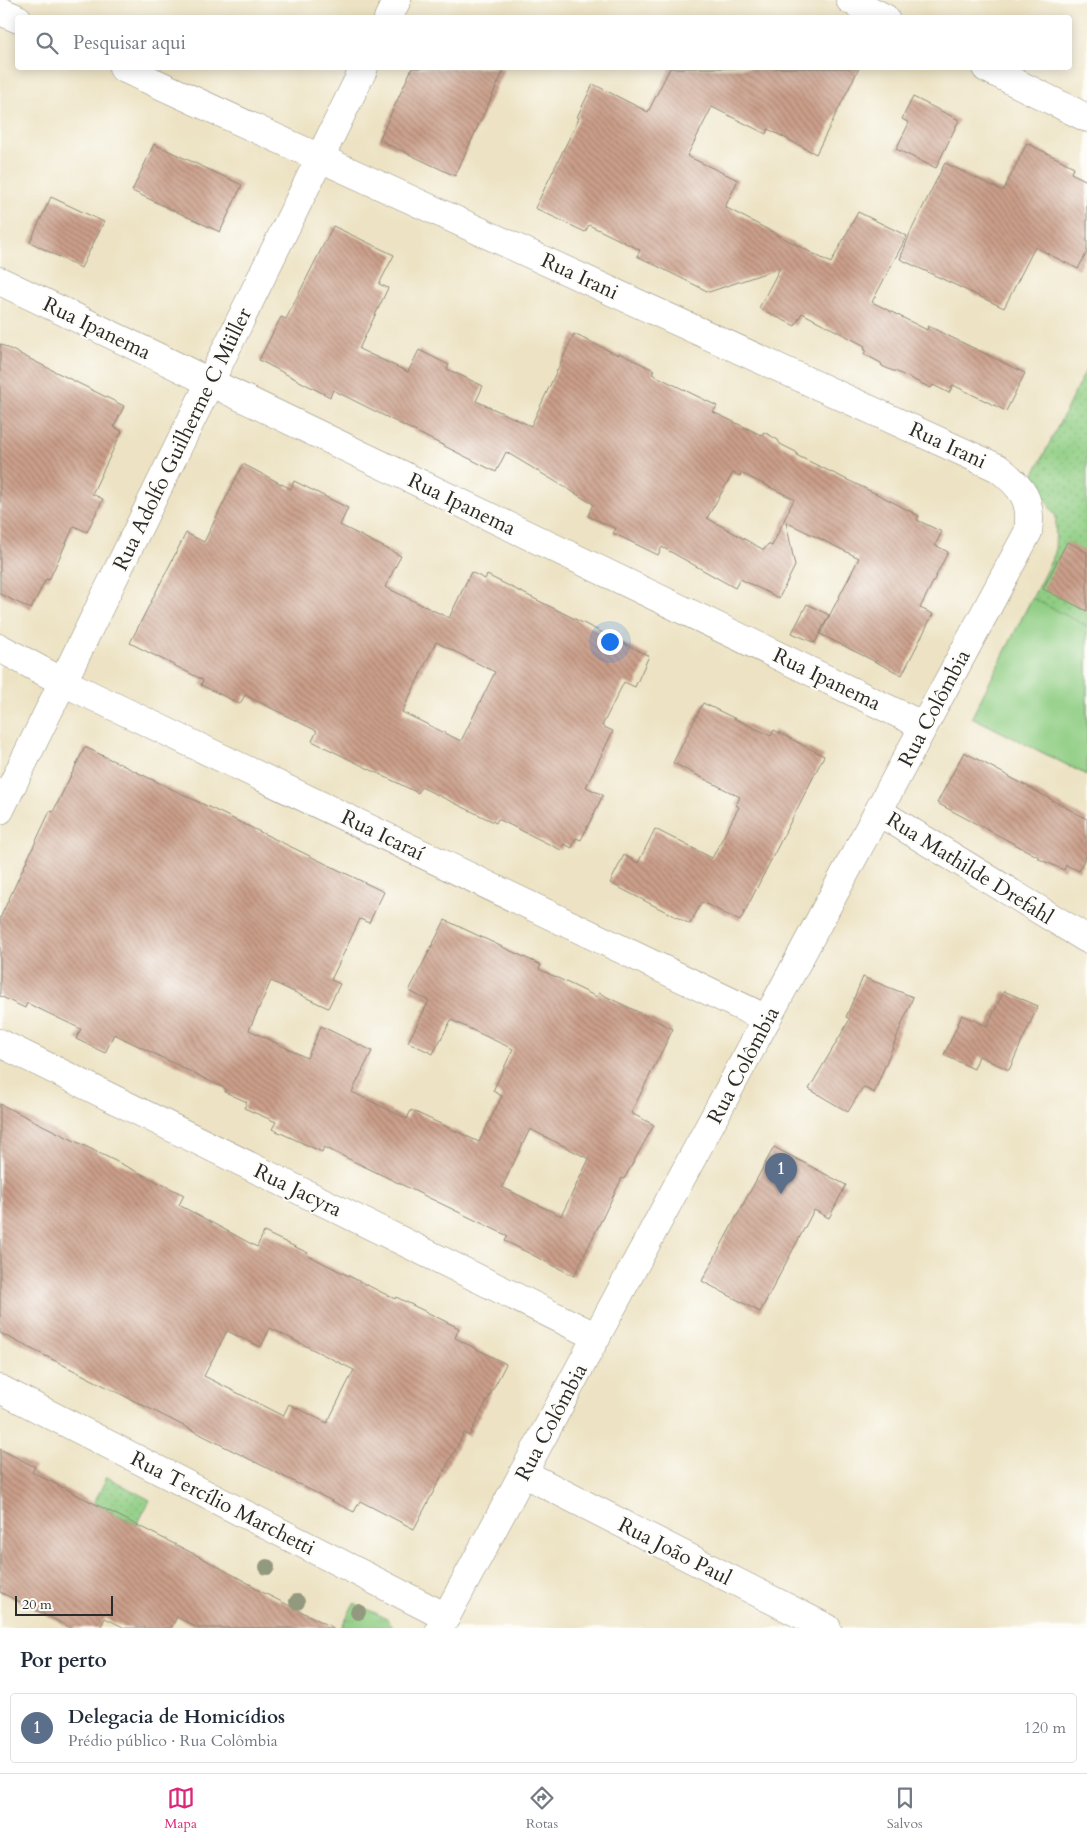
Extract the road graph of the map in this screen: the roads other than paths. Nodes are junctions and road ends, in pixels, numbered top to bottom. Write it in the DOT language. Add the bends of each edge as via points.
graph roads {
  1 [pos="397,0"];
  2 [pos="850,0"];
  3 [pos="0,11"];
  4 [pos="390,15"];
  5 [pos="879,15"];
  6 [pos="15,18"];
  7 [pos="128,70"];
  8 [pos="363,70"];
  9 [pos="990,70"];
  10 [pos="1087,118"];
  11 [pos="320,157"];
  12 [pos="0,281"];
  13 [pos="210,382"];
  14 [pos="1026,498"];
  15 [pos="0,648"];
  16 [pos="63,682"];
  17 [pos="924,726"];
  18 [pos="0,810"];
  19 [pos="879,812"];
  20 [pos="1087,940"];
  21 [pos="767,1019"];
  22 [pos="0,1043"];
  23 [pos="597,1337"];
  24 [pos="0,1389"];
  25 [pos="524,1473"];
  26 [pos="443,1622"];
  27 [pos="827,1628"];
  1 -- 4 [label="street"];
  2 -- 5 [label="street"];
  3 -- 6 [label="street"];
  7 -- 11 [label="street, Rua Irani"];
  8 -- 11 [label="street, Rua Adolfo Guilherme C Müller"];
  9 -- 10 [label="street"];
  11 -- 13 [label="street, Rua Adolfo Guilherme C Müller"];
  11 -- 14 [label="street, Rua Irani" via="998,468 1015,481"];
  12 -- 13 [label="street, Rua Ipanema"];
  13 -- 16 [label="street, Rua Adolfo Guilherme C Müller"];
  13 -- 17 [label="street, Rua Ipanema"];
  14 -- 17 [label="street, Rua Colômbia" via="1030,516 1028,532"];
  15 -- 16 [label="street, Rua Icaraí"];
  16 -- 18 [label="street, Rua Adolfo Guilherme C Müller"];
  16 -- 21 [label="street, Rua Icaraí"];
  17 -- 19 [label="street, Rua Colômbia"];
  19 -- 20 [label="street, Rua Mathilde Drefahl"];
  19 -- 21 [label="street, Rua Colômbia"];
  21 -- 23 [label="street, Rua Colômbia"];
  22 -- 23 [label="street, Rua Jacyra"];
  23 -- 25 [label="street, Rua Colômbia"];
  24 -- 26 [label="street, Rua Tercílio Marchetti"];
  25 -- 26 [label="street, Rua Colômbia"];
  25 -- 27 [label="street, Rua João Paul"];
}
